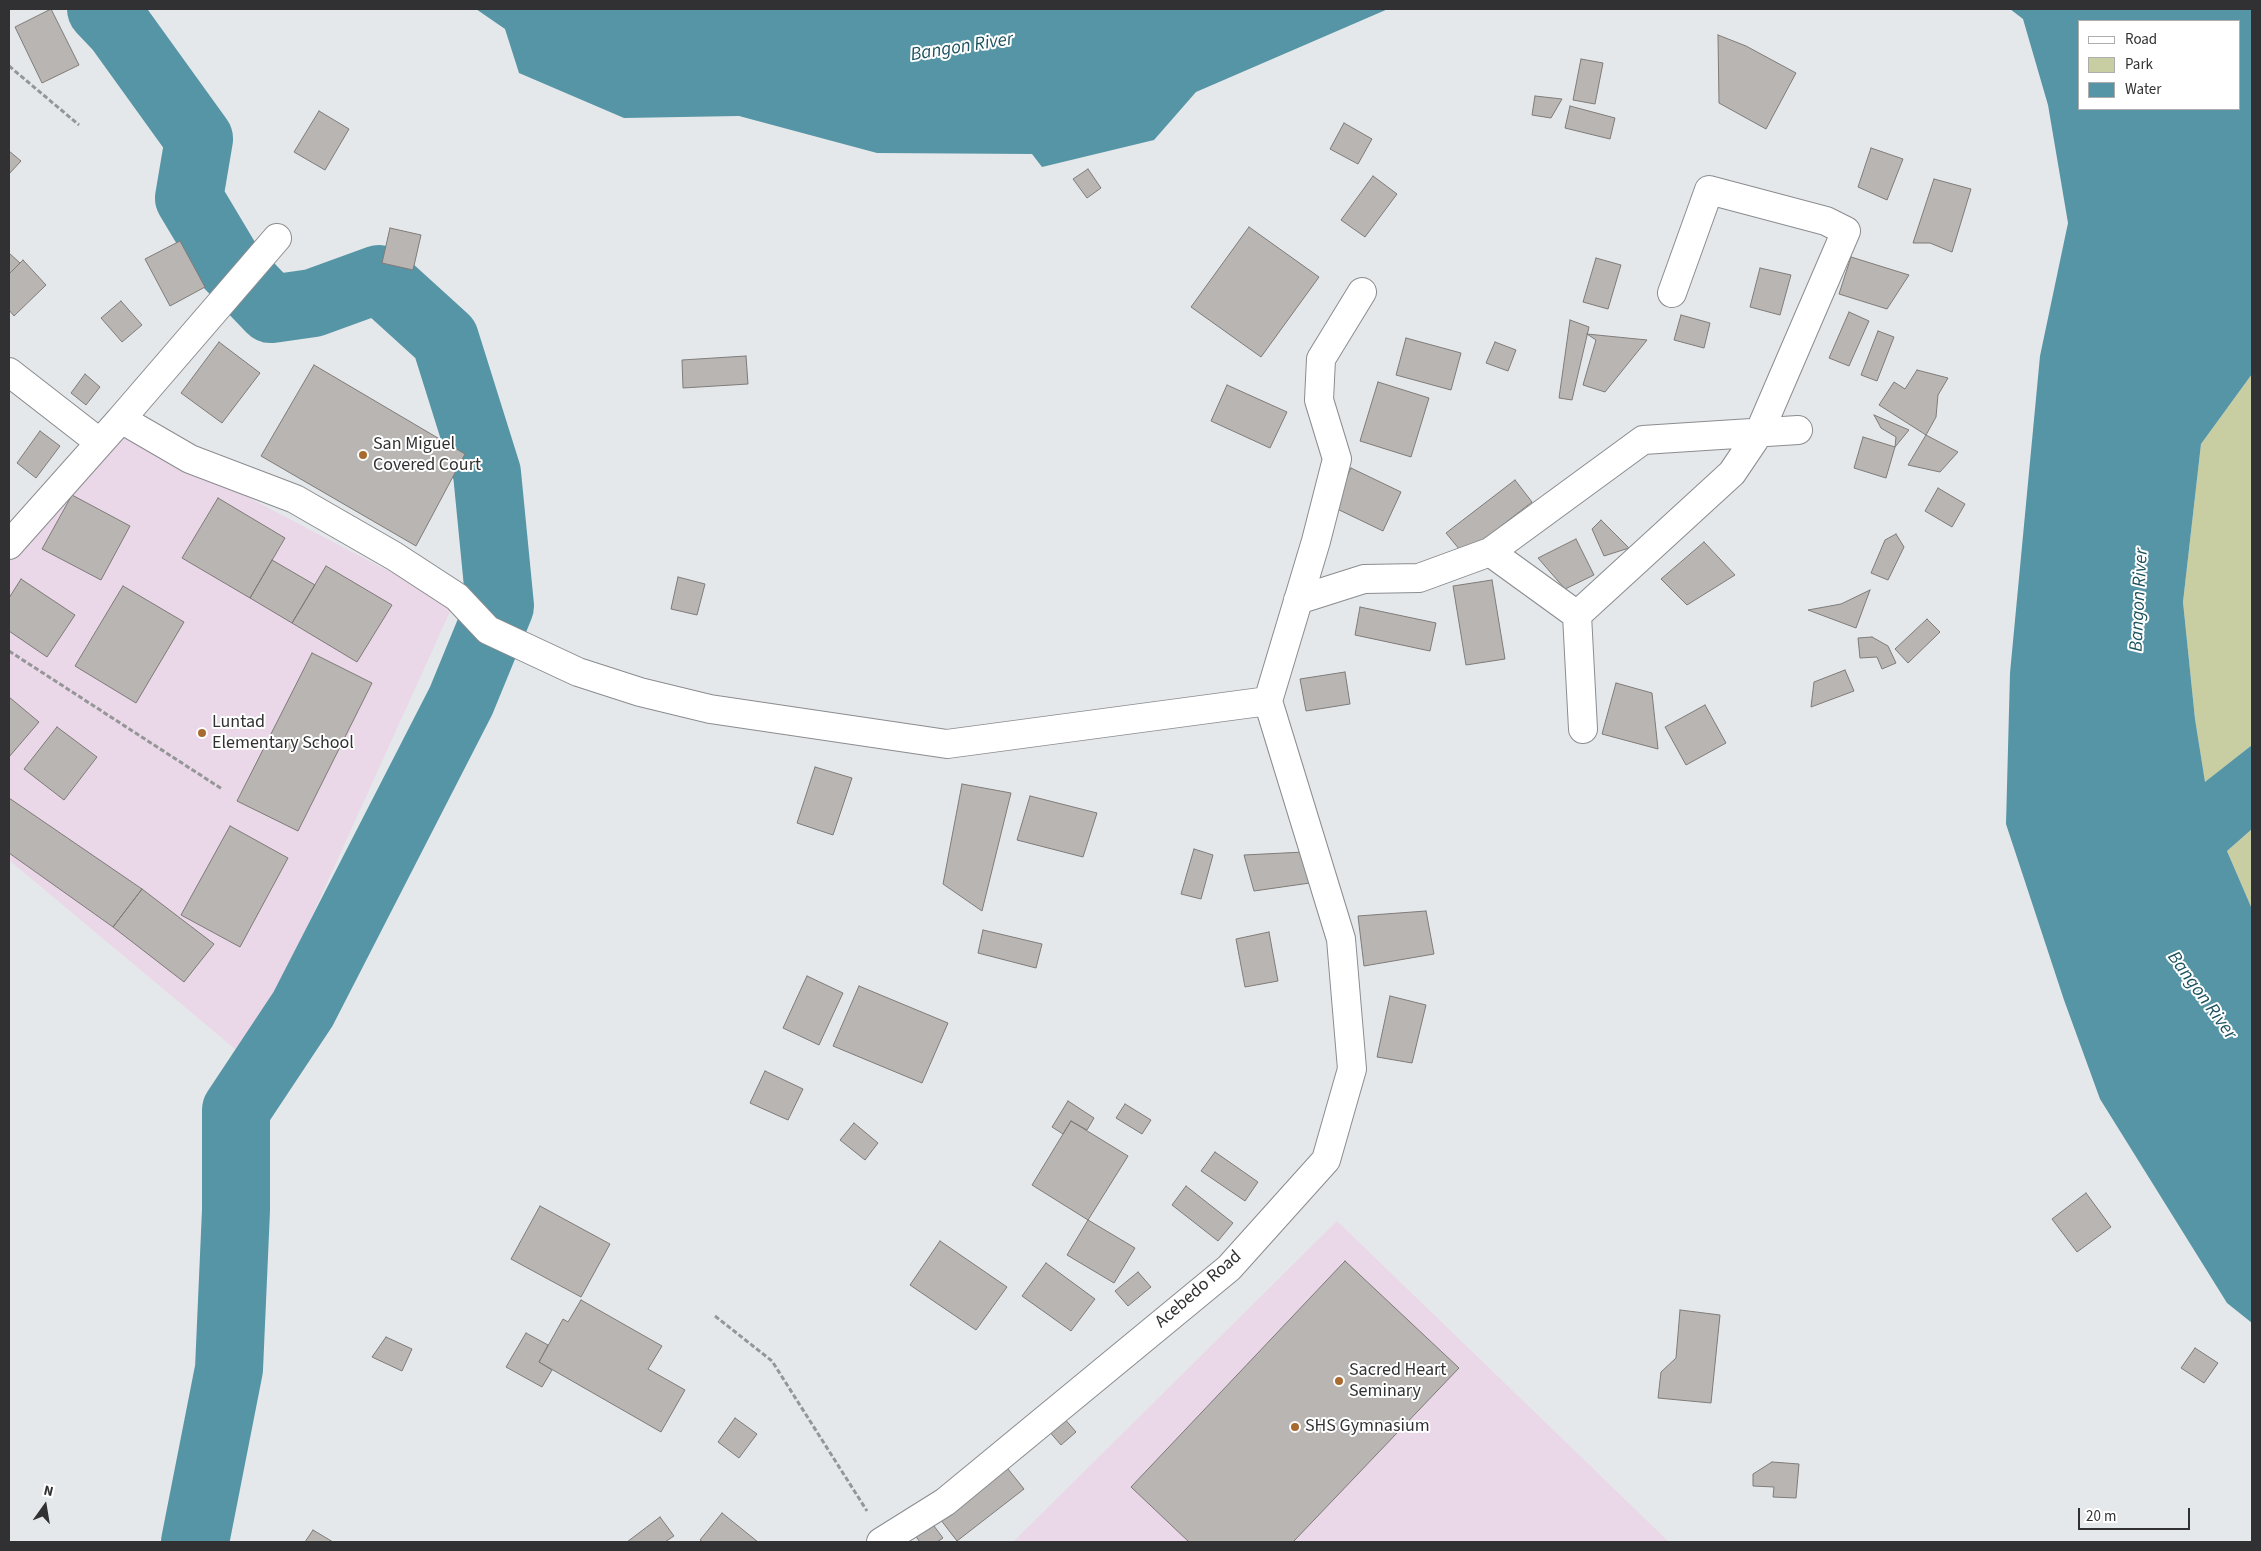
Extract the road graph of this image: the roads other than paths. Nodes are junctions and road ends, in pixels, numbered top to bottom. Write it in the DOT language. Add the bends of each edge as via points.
graph roads {
  1 [pos="277,238"];
  2 [pos="1362,292"];
  3 [pos="1672,293"];
  4 [pos="9,372"];
  5 [pos="121,419"];
  6 [pos="1798,430"];
  7 [pos="1759,433"];
  8 [pos="99,442"];
  9 [pos="9,545"];
  10 [pos="1490,552"];
  11 [pos="1298,600"];
  12 [pos="1577,615"];
  13 [pos="1268,702"];
  14 [pos="1583,729"];
  15 [pos="883,1540"];
  1 -- 5 [label="street"];
  2 -- 11 [label="street" via="1321,359 1319,400 1337,459"];
  3 -- 7 [label="street" via="1709,190 1826,221 1846,232"];
  4 -- 8 [label="street"];
  5 -- 8 [label="street"];
  5 -- 13 [label="street" via="190,459 295,499 457,597 488,630 578,672 640,692 710,709 947,744"];
  6 -- 7 [label="street"];
  7 -- 10 [label="street" via="1643,440"];
  7 -- 12 [label="street" via="1732,473"];
  8 -- 9 [label="street"];
  10 -- 11 [label="street" via="1419,578 1364,579"];
  10 -- 12 [label="street"];
  11 -- 13 [label="street"];
  12 -- 14 [label="street"];
  13 -- 15 [label="street, Acebedo Road" via="1341,939 1352,1069 1326,1160 1228,1268 945,1502"];
}
